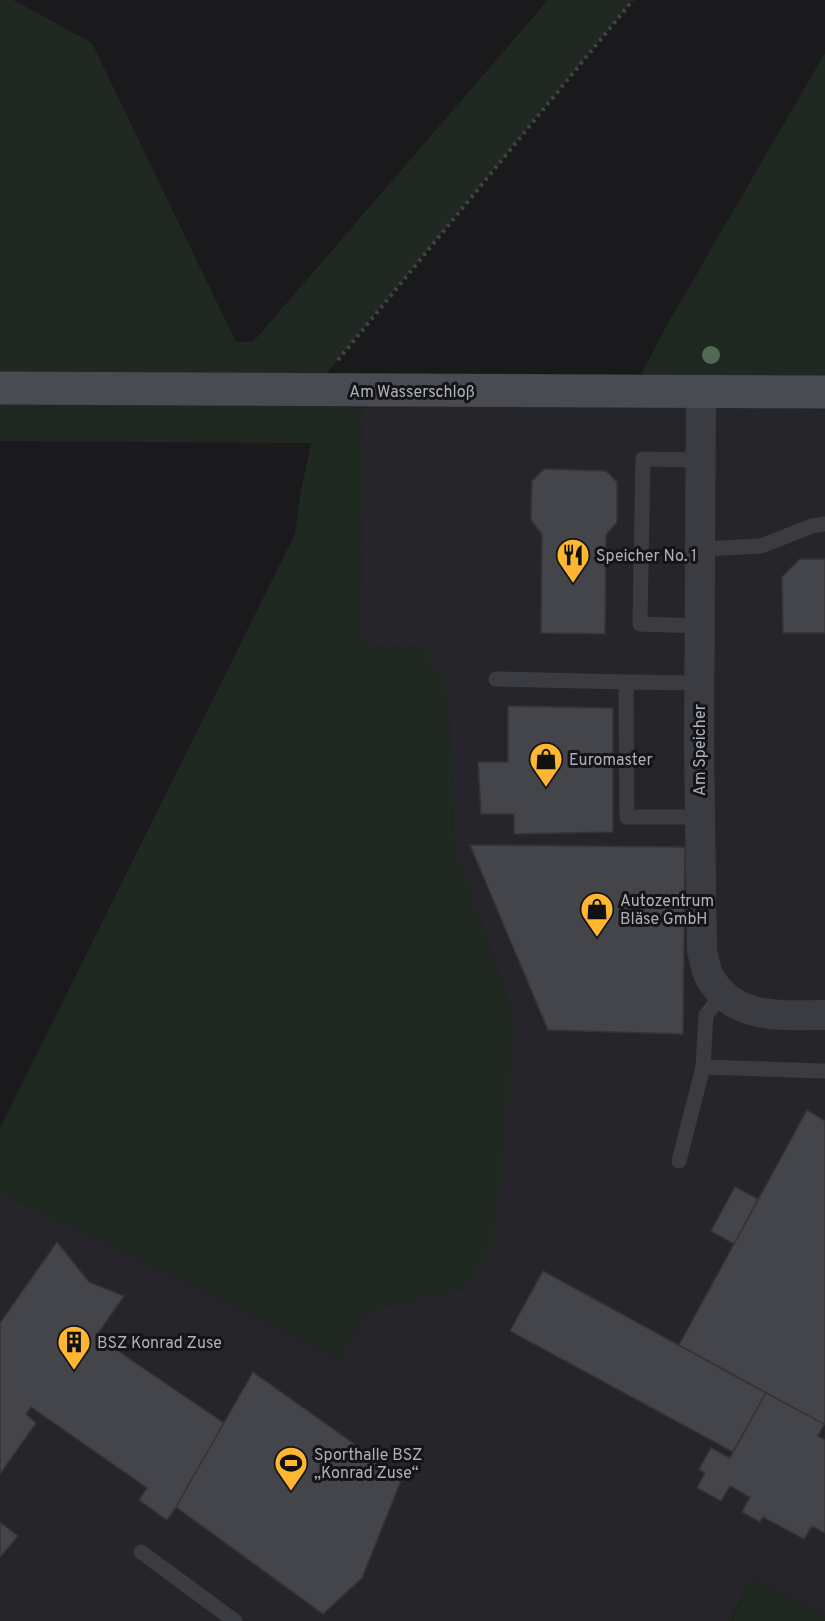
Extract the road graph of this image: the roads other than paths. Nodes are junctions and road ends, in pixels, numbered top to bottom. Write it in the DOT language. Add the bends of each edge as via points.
graph roads {
  1 [pos="0,388"];
  2 [pos="702,392"];
  3 [pos="825,392"];
  4 [pos="701,460"];
  5 [pos="825,524"];
  6 [pos="701,549"];
  7 [pos="700,626"];
  8 [pos="496,679"];
  9 [pos="627,682"];
  10 [pos="699,683"];
  11 [pos="699,817"];
  12 [pos="723,993"];
  13 [pos="825,1015"];
  14 [pos="703,1067"];
  15 [pos="825,1071"];
  16 [pos="679,1161"];
  17 [pos="141,1552"];
  18 [pos="235,1621"];
  1 -- 2 [label="street, Am Wasserschloß"];
  2 -- 3 [label="street, Am Wasserschloß"];
  2 -- 4 [label="street, Am Speicher"];
  4 -- 6 [label="street, Am Speicher"];
  4 -- 7 [label="lane" via="643,459 640,624"];
  5 -- 6 [label="lane" via="761,546"];
  6 -- 7 [label="street, Am Speicher"];
  7 -- 10 [label="street, Am Speicher"];
  8 -- 9 [label="lane"];
  9 -- 10 [label="lane"];
  9 -- 11 [label="lane" via="627,817"];
  10 -- 11 [label="street, Am Speicher"];
  11 -- 12 [label="street, Am Speicher" via="702,951 708,973"];
  12 -- 13 [label="street, Am Speicher" via="740,1007 765,1015"];
  12 -- 14 [label="lane" via="706,1015"];
  14 -- 15 [label="lane"];
  14 -- 16 [label="lane"];
  17 -- 18 [label="lane"];
}
